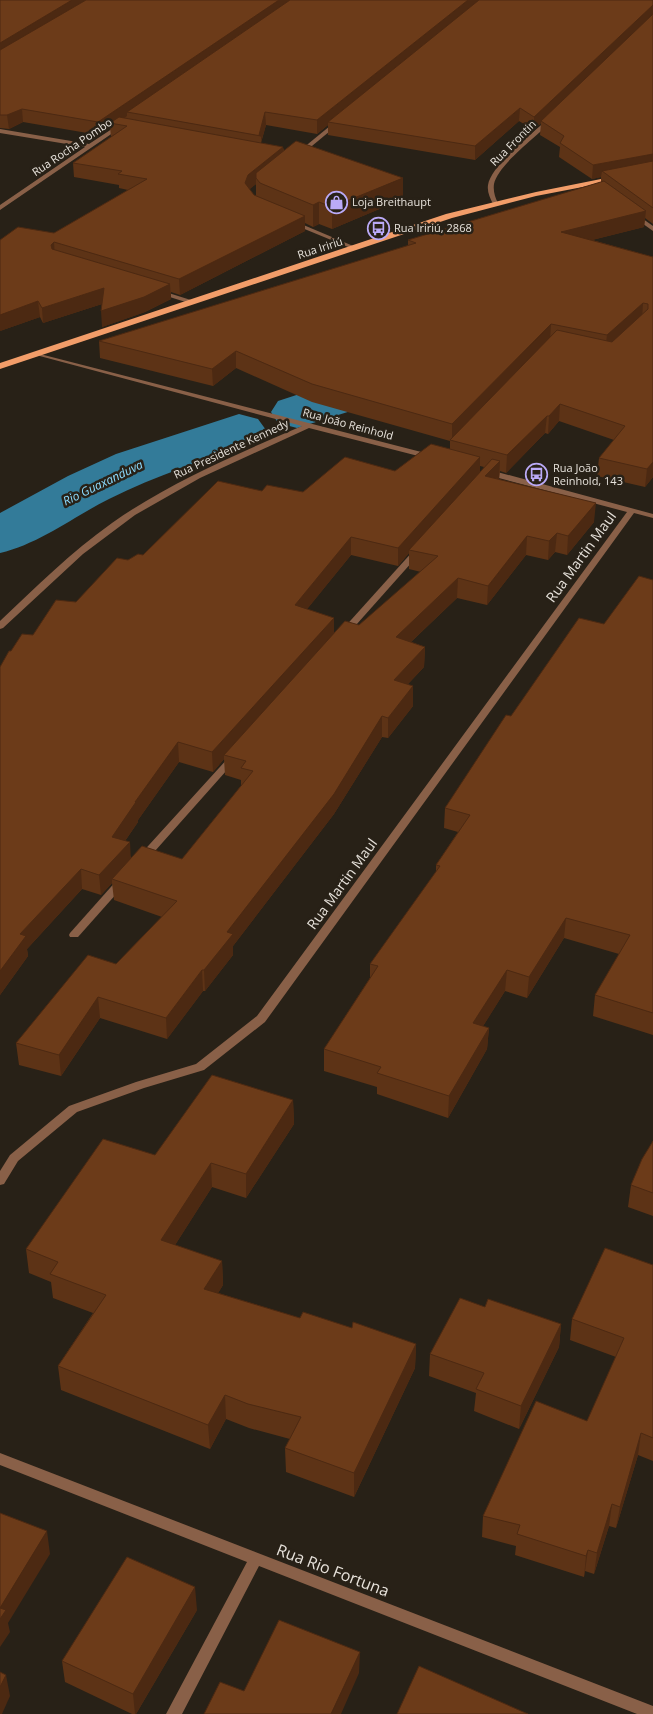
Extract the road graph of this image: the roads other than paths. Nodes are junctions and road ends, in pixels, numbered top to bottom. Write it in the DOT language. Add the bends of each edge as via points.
graph roads {
  1 [pos="556,114"];
  2 [pos="345,116"];
  3 [pos="127,121"];
  4 [pos="119,127"];
  5 [pos="129,128"];
  6 [pos="0,131"];
  7 [pos="91,146"];
  8 [pos="292,159"];
  9 [pos="626,176"];
  10 [pos="591,183"];
  11 [pos="599,189"];
  12 [pos="495,204"];
  13 [pos="0,208"];
  14 [pos="630,212"];
  15 [pos="284,219"];
  16 [pos="653,229"];
  17 [pos="355,248"];
  18 [pos="155,291"];
  19 [pos="192,302"];
  20 [pos="38,354"];
  21 [pos="0,366"];
  22 [pos="309,425"];
  23 [pos="441,460"];
  24 [pos="479,470"];
  25 [pos="488,473"];
  26 [pos="482,480"];
  27 [pos="632,511"];
  28 [pos="653,516"];
  29 [pos="422,546"];
  30 [pos="0,626"];
  31 [pos="337,642"];
  32 [pos="238,752"];
  33 [pos="74,935"];
  34 [pos="0,1182"];
  35 [pos="0,1459"];
  36 [pos="256,1559"];
  37 [pos="653,1713"];
  38 [pos="174,1714"];
  1 -- 12 [label="street, Rua Frontin" via="492,179 490,190"];
  2 -- 8 [label="street"];
  3 -- 4 [label="street, Rua Rocha Pombo"];
  4 -- 5 [label="street"];
  4 -- 7 [label="street, Rua Rocha Pombo"];
  6 -- 7 [label="street"];
  7 -- 13 [label="street, Rua Rocha Pombo"];
  9 -- 10 [label="main road, Rua Iririú"];
  10 -- 11 [label="street"];
  10 -- 12 [label="main road, Rua Iririú"];
  12 -- 17 [label="main road, Rua Iririú"];
  14 -- 16 [label="street"];
  15 -- 17 [label="street"];
  17 -- 19 [label="main road, Rua Iririú"];
  18 -- 19 [label="street"];
  19 -- 20 [label="main road, Rua Iririú"];
  20 -- 21 [label="main road, Rua Iririú"];
  20 -- 22 [label="street, Rua João Reinhold"];
  22 -- 23 [label="street, Rua João Reinhold"];
  22 -- 30 [label="street, Rua Presidente Kennedy" via="208,470 131,513 56,573"];
  24 -- 25 [label="street"];
  25 -- 26 [label="street"];
  25 -- 27 [label="street"];
  27 -- 28 [label="street"];
  27 -- 34 [label="street, Rua Martin Maul" via="261,1019 200,1067 73,1109 14,1158"];
  29 -- 31 [label="street"];
  32 -- 33 [label="street"];
  35 -- 36 [label="street, Rua Rio Fortuna"];
  36 -- 37 [label="street, Rua Rio Fortuna"];
  36 -- 38 [label="street"];
}
